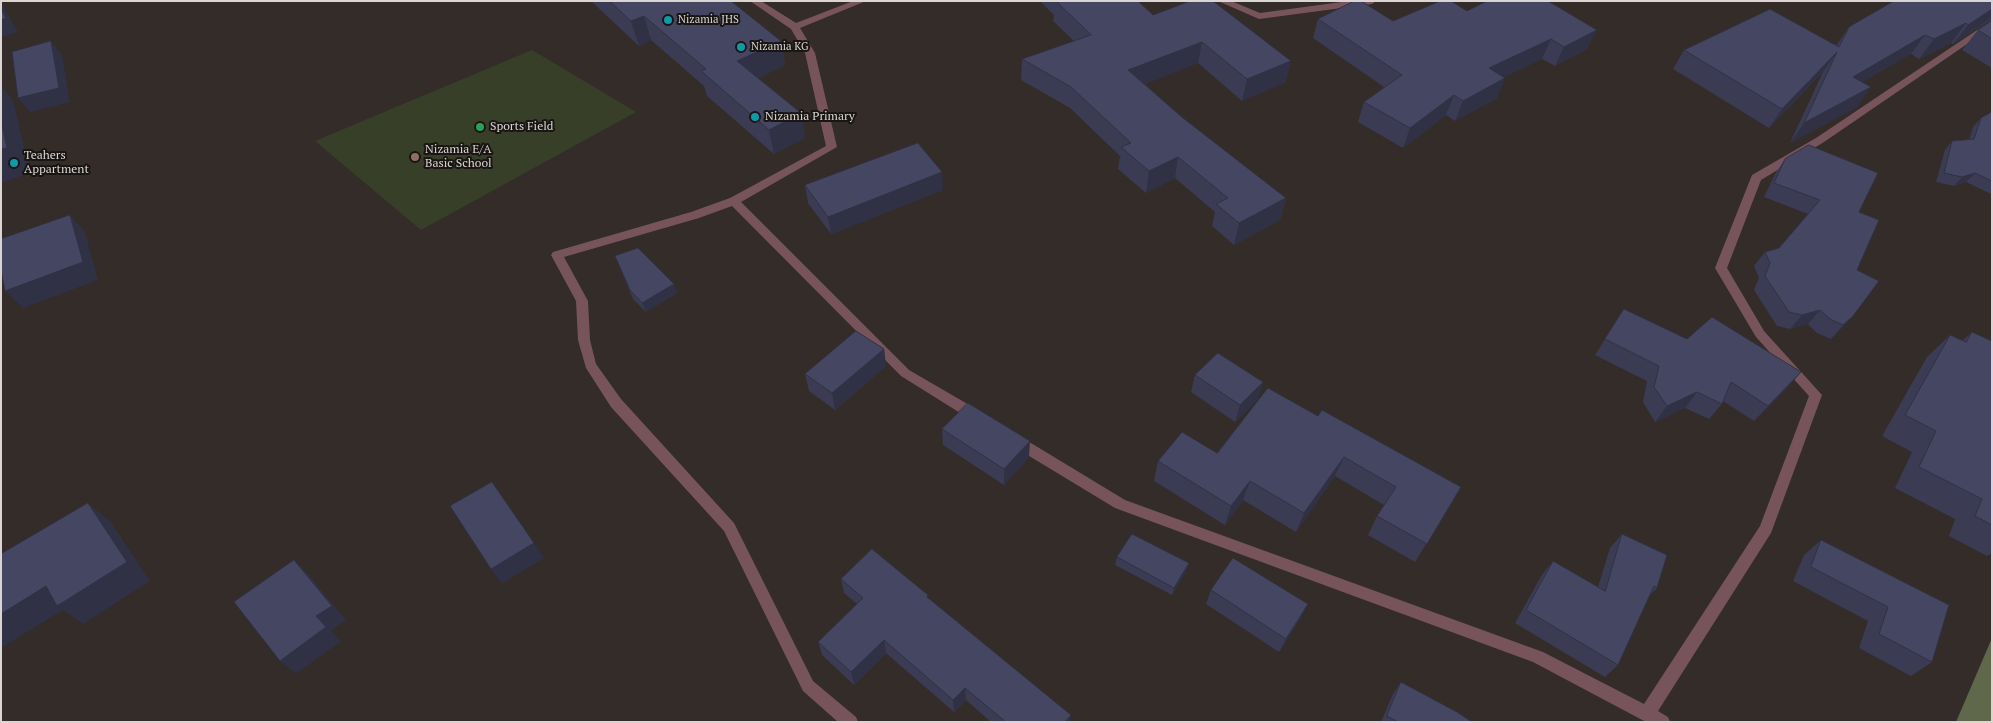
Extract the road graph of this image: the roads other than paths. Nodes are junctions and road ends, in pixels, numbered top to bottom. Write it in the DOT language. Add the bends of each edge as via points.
graph roads {
  1 [pos="754,1"];
  2 [pos="862,1"];
  3 [pos="1222,1"];
  4 [pos="1372,1"];
  5 [pos="1992,23"];
  6 [pos="795,27"];
  7 [pos="734,201"];
  8 [pos="988,423"];
  9 [pos="1004,434"];
  10 [pos="1647,714"];
  11 [pos="850,722"];
  12 [pos="1662,722"];
  1 -- 6 [label="street"];
  2 -- 6 [label="street"];
  3 -- 4 [label="street" via="1259,16"];
  5 -- 10 [label="street" via="1820,140 1756,178 1721,268 1760,334 1816,395 1766,529"];
  6 -- 7 [label="street" via="810,53 832,147"];
  7 -- 8 [label="street" via="905,373"];
  7 -- 11 [label="street" via="557,255 582,302 584,340 590,365 616,403 729,527 808,686"];
  9 -- 10 [label="street" via="1120,504 1538,656"];
  10 -- 12 [label="street"];
}
